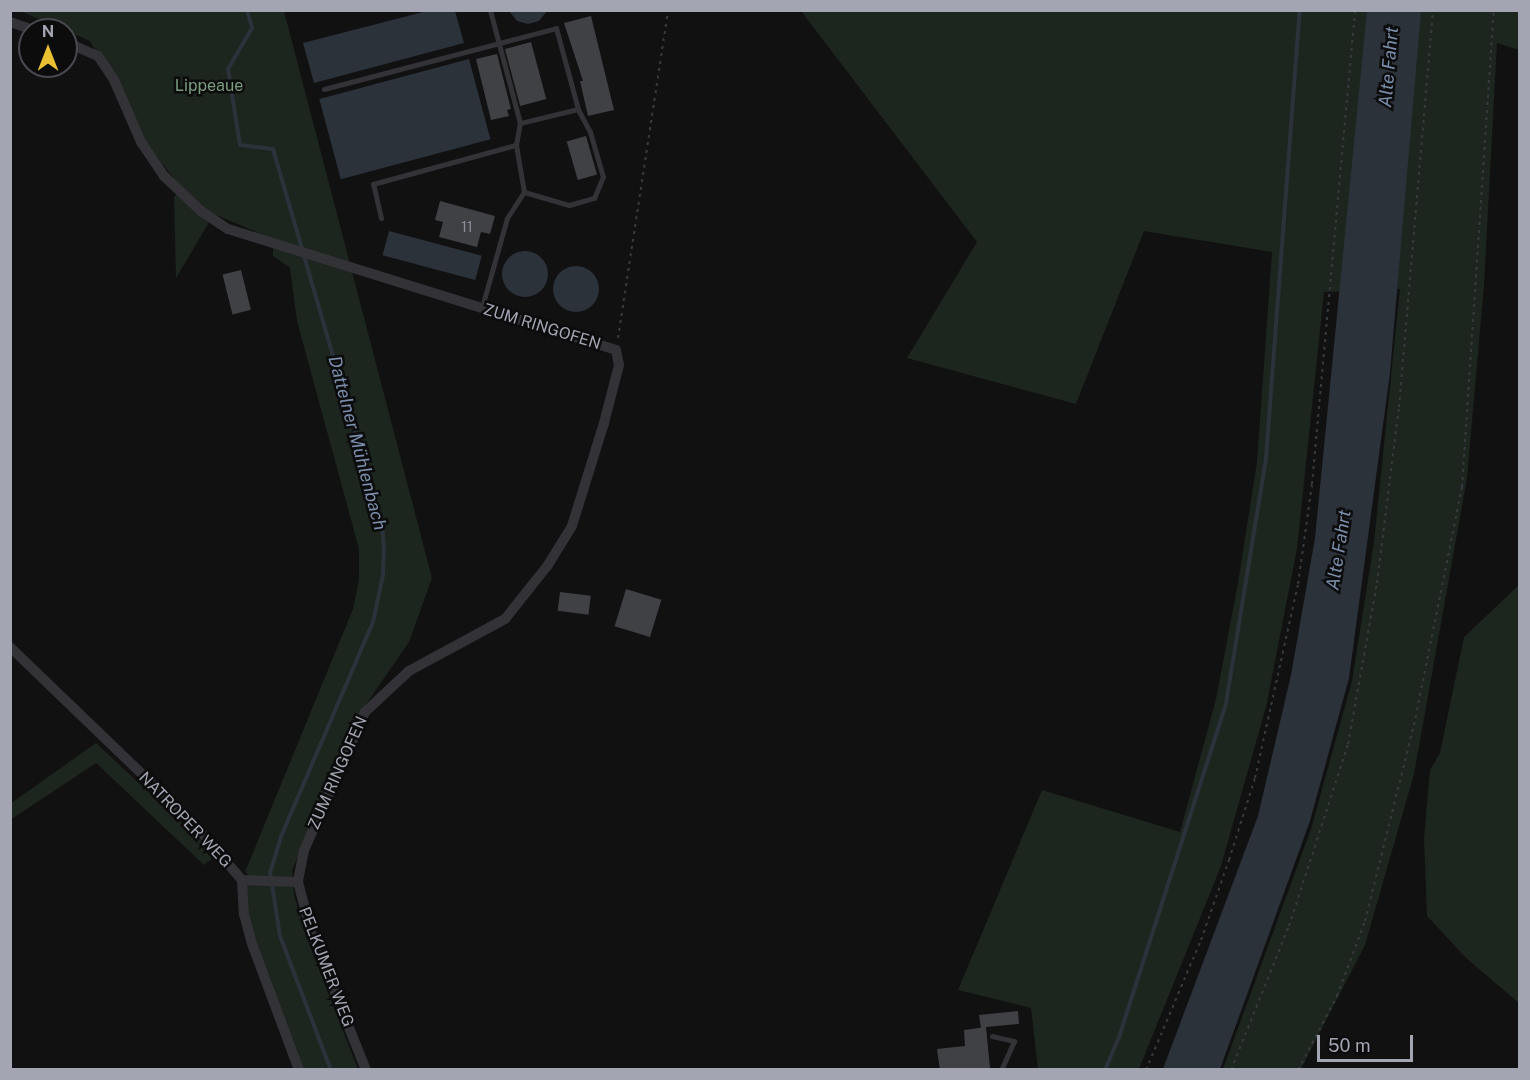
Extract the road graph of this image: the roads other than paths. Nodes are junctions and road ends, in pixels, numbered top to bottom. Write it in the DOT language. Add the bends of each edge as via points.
graph roads {
  1 [pos="490,10"];
  2 [pos="498,42"];
  3 [pos="78,47"];
  4 [pos="324,88"];
  5 [pos="578,109"];
  6 [pos="520,123"];
  7 [pos="516,145"];
  8 [pos="524,192"];
  9 [pos="381,218"];
  10 [pos="481,309"];
  11 [pos="10,647"];
  12 [pos="242,880"];
  13 [pos="298,882"];
  14 [pos="992,1036"];
  15 [pos="298,1070"];
  16 [pos="366,1070"];
  17 [pos="1000,1070"];
  1 -- 2 [label="lane"];
  2 -- 4 [label="lane"];
  2 -- 5 [label="lane" via="556,28"];
  2 -- 6 [label="lane"];
  3 -- 10 [label="street, ZUM RINGOFEN" via="98,56 114,80 141,142 180,194 228,229"];
  5 -- 6 [label="lane"];
  5 -- 8 [label="lane" via="590,132 603,177 594,198 569,205"];
  6 -- 7 [label="lane"];
  7 -- 8 [label="lane"];
  7 -- 9 [label="lane" via="373,184"];
  8 -- 10 [label="lane" via="507,218"];
  10 -- 13 [label="street, ZUM RINGOFEN" via="616,350 619,365 572,526 548,566 505,619 409,671 365,712 304,850"];
  11 -- 12 [label="street, NATROPER WEG" via="202,832"];
  12 -- 13 [label="street"];
  12 -- 15 [label="street, NATROPER WEG" via="251,941"];
  13 -- 16 [label="street, PELKUMER WEG" via="311,932"];
  14 -- 17 [label="lane" via="1014,1041"];
}
